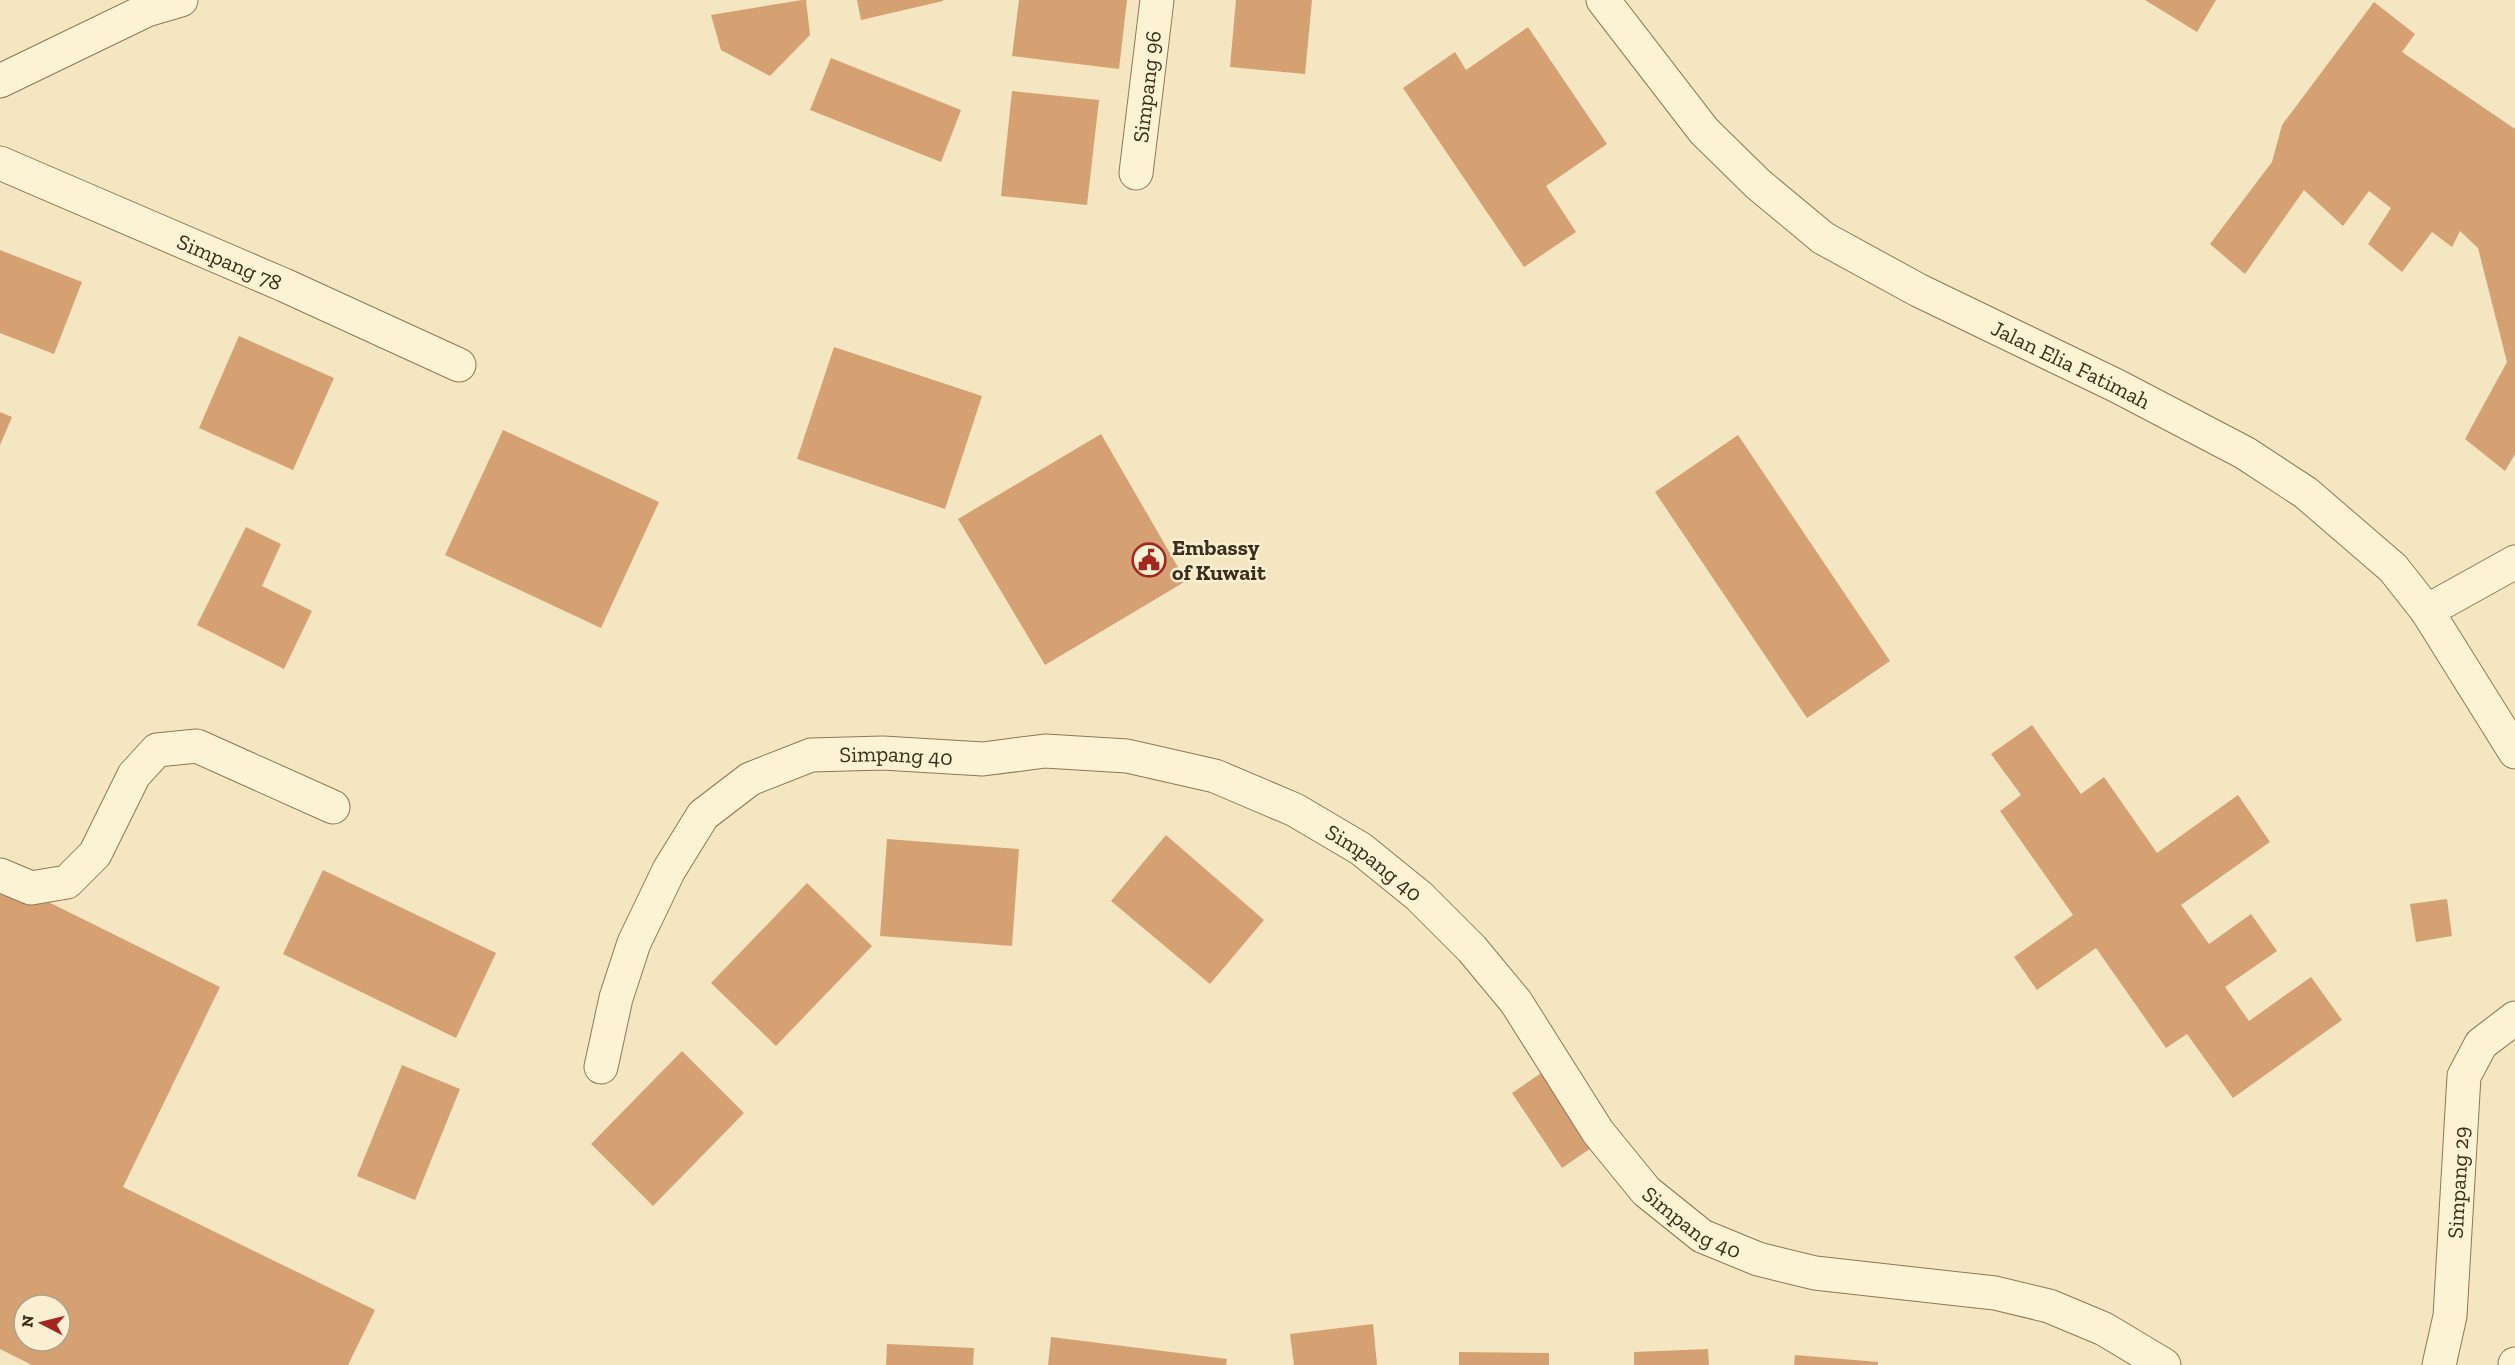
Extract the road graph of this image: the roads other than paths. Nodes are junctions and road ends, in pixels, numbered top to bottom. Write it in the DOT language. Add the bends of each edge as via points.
graph roads {
  1 [pos="181,0"];
  2 [pos="1157,0"];
  3 [pos="1603,0"];
  4 [pos="138,5"];
  5 [pos="0,81"];
  6 [pos="0,163"];
  7 [pos="1136,173"];
  8 [pos="459,366"];
  9 [pos="2515,562"];
  10 [pos="2427,611"];
  11 [pos="2515,752"];
  12 [pos="333,807"];
  13 [pos="0,875"];
  14 [pos="2515,1018"];
  15 [pos="601,1066"];
  16 [pos="2440,1363"];
  17 [pos="2164,1365"];
  1 -- 4 [label="street"];
  2 -- 7 [label="street, Simpang 96"];
  3 -- 10 [label="street, Jalan Elia Fatimah" via="1704,131 1758,184 1823,238 1918,290 2245,453 2306,493 2393,568"];
  4 -- 5 [label="street"];
  6 -- 8 [label="street, Simpang 78" via="284,285"];
  9 -- 10 [label="street"];
  10 -- 11 [label="street, Jalan Elia Fatimah"];
  12 -- 13 [label="street" via="197,746 157,750 134,775 95,854 67,882 31,888"];
  14 -- 16 [label="street, Simpang 29" via="2481,1044 2464,1076 2450,1316"];
  15 -- 17 [label="street, Simpang 40" via="616,998 634,943 669,870 704,815 750,779 811,755 883,753 983,759 1046,751 1127,756 1215,776 1295,810 1360,849 1411,889 1472,949 1516,1002 1598,1132 1646,1191 1702,1236 1758,1260 1815,1273 1995,1293 2049,1306 2104,1329"];
}
